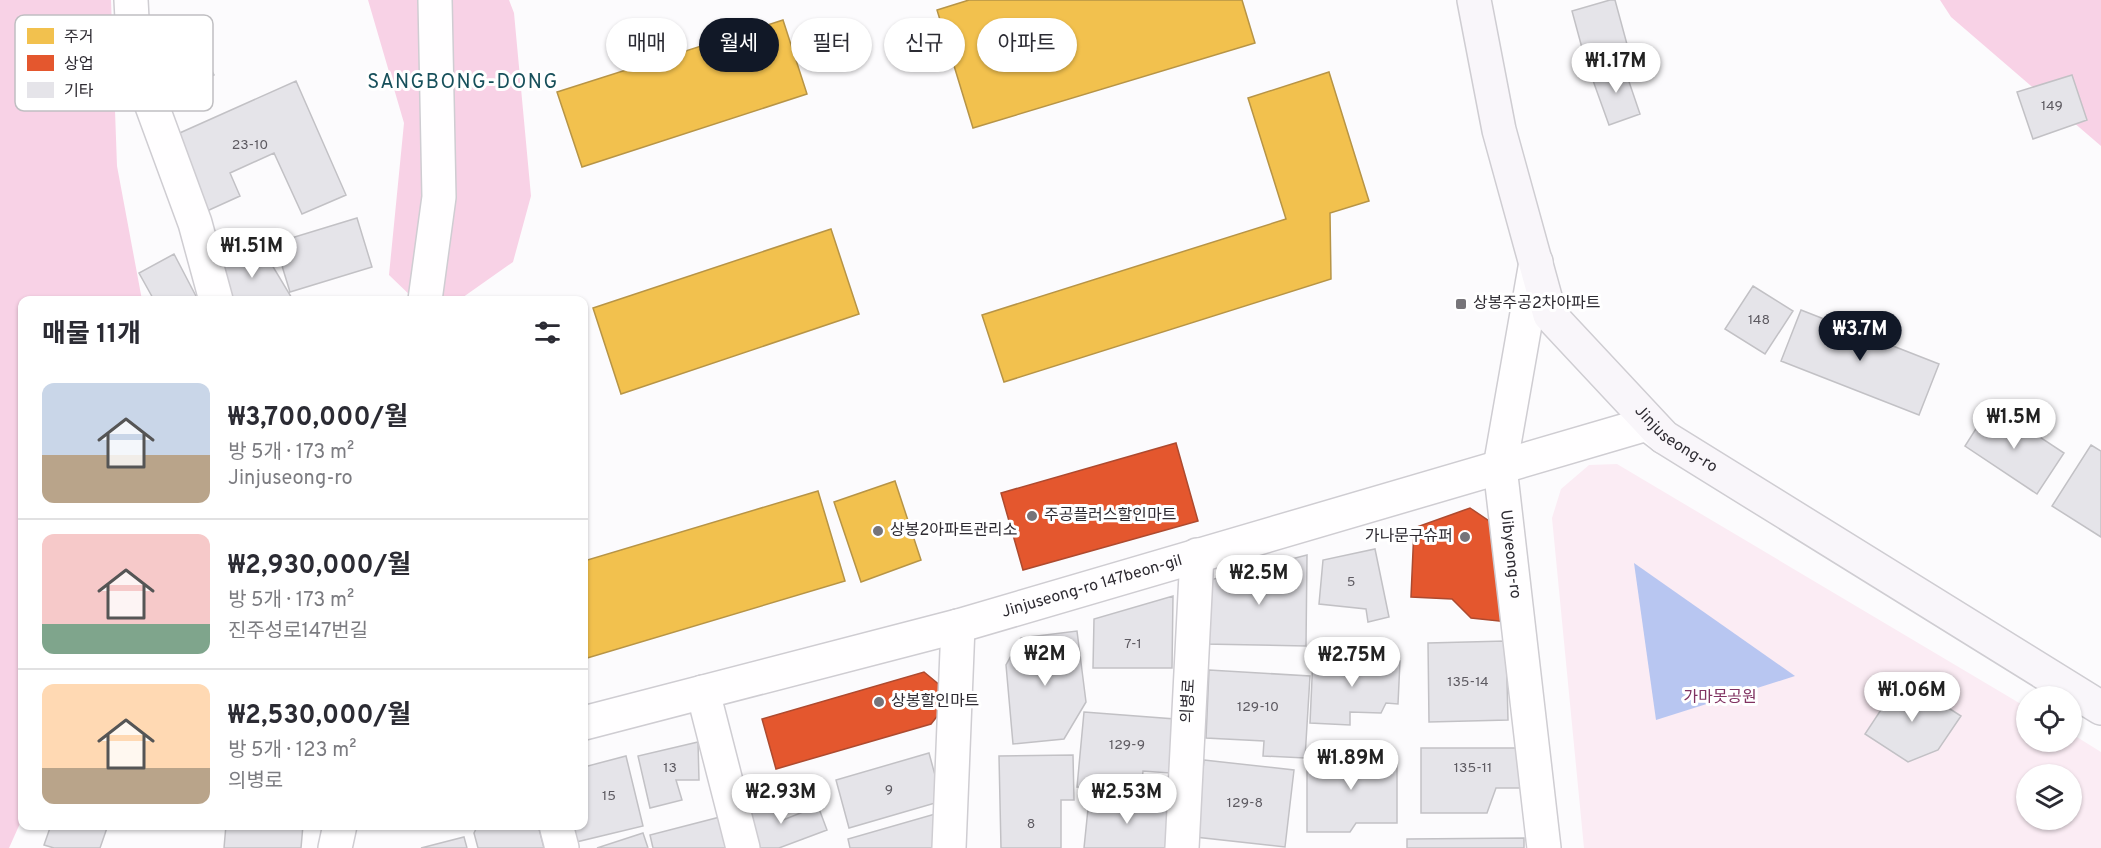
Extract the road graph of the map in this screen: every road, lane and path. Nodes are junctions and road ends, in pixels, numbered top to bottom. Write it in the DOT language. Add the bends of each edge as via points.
graph roads {
  1 [pos="131,0"];
  2 [pos="435,0"];
  3 [pos="1474,0"];
  4 [pos="132,15"];
  5 [pos="154,111"];
  6 [pos="1536,262"];
  7 [pos="215,296"];
  8 [pos="426,296"];
  9 [pos="1664,437"];
  10 [pos="1500,466"];
  11 [pos="1197,555"];
  12 [pos="958,626"];
  13 [pos="703,692"];
  14 [pos="2101,708"];
  15 [pos="588,722"];
  16 [pos="339,830"];
  17 [pos="557,830"];
  18 [pos="335,848"];
  19 [pos="562,848"];
  20 [pos="744,848"];
  21 [pos="949,848"];
  22 [pos="1182,848"];
  23 [pos="1544,848"];
  1 -- 4 [label="street"];
  2 -- 8 [label="street" via="439,197"];
  3 -- 6 [label="main road, Jinjuseong-ro" via="1499,130"];
  5 -- 7 [label="street" via="195,224"];
  6 -- 9 [label="main road, Jinjuseong-ro" via="1550,315"];
  6 -- 10 [label="street, Uibyeong-ro"];
  9 -- 10 [label="street, Jinjuseong-ro 147beon-gil" via="1647,424"];
  9 -- 14 [label="main road, Jinjuseong-ro"];
  10 -- 11 [label="street, Jinjuseong-ro 147beon-gil"];
  10 -- 23 [label="street, Uibyeong-ro"];
  11 -- 12 [label="street, Jinjuseong-ro 147beon-gil"];
  11 -- 22 [label="street, 의병로"];
  12 -- 13 [label="street, Jinjuseong-ro 147beon-gil"];
  12 -- 21 [label="street"];
  13 -- 15 [label="street, Jinjuseong-ro 147beon-gil"];
  13 -- 20 [label="street"];
  16 -- 18 [label="street"];
  17 -- 19 [label="street"];
}
